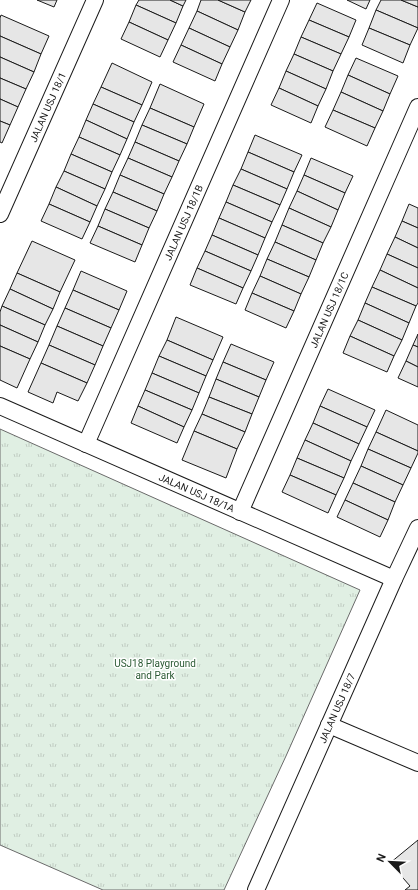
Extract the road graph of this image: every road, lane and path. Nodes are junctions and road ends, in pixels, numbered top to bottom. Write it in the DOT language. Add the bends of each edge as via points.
graph roads {
  1 [pos="95,0"];
  2 [pos="281,0"];
  3 [pos="418,107"];
  4 [pos="0,214"];
  5 [pos="0,406"];
  6 [pos="86,444"];
  7 [pos="240,512"];
  8 [pos="417,534"];
  9 [pos="394,579"];
  10 [pos="329,726"];
  11 [pos="418,763"];
  12 [pos="256,890"];
  1 -- 4 [label="street, JALAN USJ 18/1"];
  2 -- 6 [label="street, JALAN USJ 18/1B"];
  3 -- 7 [label="street, JALAN USJ 18/1C"];
  5 -- 6 [label="street, JALAN USJ 18/1A"];
  6 -- 7 [label="street, JALAN USJ 18/1A"];
  7 -- 9 [label="street, JALAN USJ 18/1A"];
  8 -- 9 [label="street, JALAN USJ 18/7"];
  9 -- 10 [label="street, JALAN USJ 18/7"];
  10 -- 11 [label="street"];
  10 -- 12 [label="street, JALAN USJ 18/7"];
}
